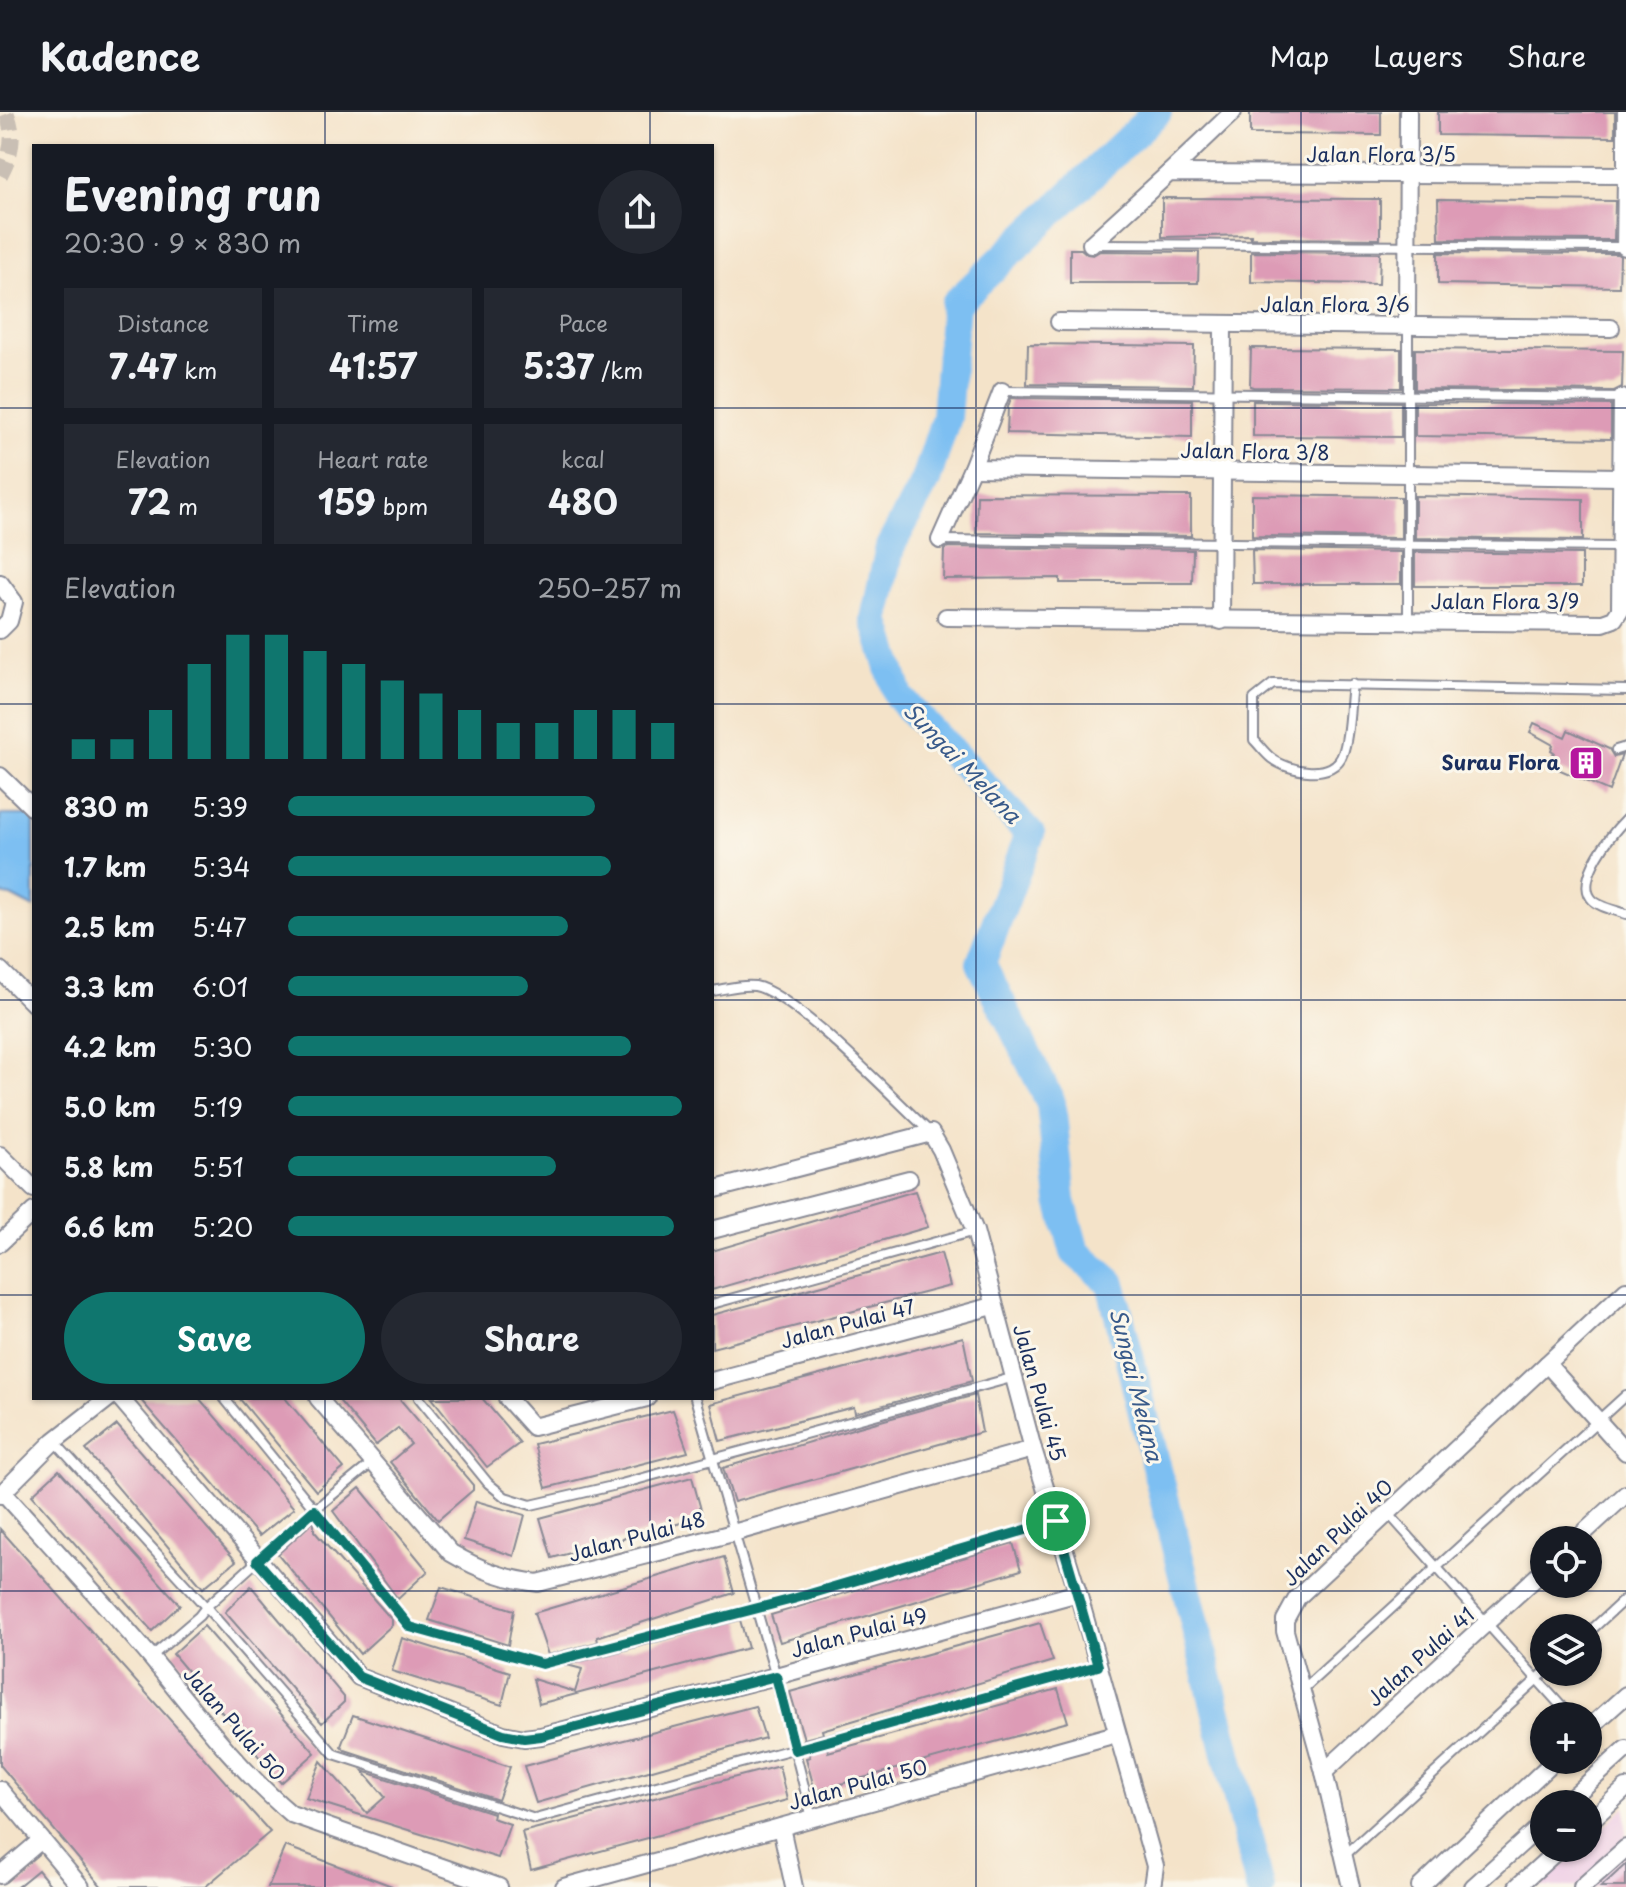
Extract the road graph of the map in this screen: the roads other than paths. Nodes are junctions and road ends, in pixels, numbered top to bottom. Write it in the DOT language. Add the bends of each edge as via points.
graph roads {
  1 [pos="1233,112"];
  2 [pos="1408,112"];
  3 [pos="1626,112"];
  4 [pos="1169,173"];
  5 [pos="1408,175"];
  6 [pos="1626,175"];
  7 [pos="1091,244"];
  8 [pos="1408,245"];
  9 [pos="1625,247"];
  10 [pos="1059,322"];
  11 [pos="1407,324"];
  12 [pos="1223,325"];
  13 [pos="1611,328"];
  14 [pos="1002,391"];
  15 [pos="1222,395"];
  16 [pos="1409,398"];
  17 [pos="1622,398"];
  18 [pos="972,468"];
  19 [pos="1222,472"];
  20 [pos="1409,474"];
  21 [pos="1620,477"];
  22 [pos="940,540"];
  23 [pos="1221,543"];
  24 [pos="1409,544"];
  25 [pos="1620,547"];
  26 [pos="0,583"];
  27 [pos="946,617"];
  28 [pos="1221,621"];
  29 [pos="1408,621"];
  30 [pos="0,630"];
  31 [pos="1352,684"];
  32 [pos="1626,690"];
  33 [pos="0,776"];
  34 [pos="32,807"];
  35 [pos="1626,819"];
  36 [pos="1626,914"];
  37 [pos="0,970"];
  38 [pos="714,991"];
  39 [pos="32,1002"];
  40 [pos="931,1133"];
  41 [pos="0,1155"];
  42 [pos="909,1179"];
  43 [pos="32,1187"];
  44 [pos="714,1189"];
  45 [pos="32,1213"];
  46 [pos="714,1229"];
  47 [pos="975,1231"];
  48 [pos="0,1243"];
  49 [pos="1626,1290"];
  50 [pos="714,1303"];
  51 [pos="993,1306"];
  52 [pos="1547,1364"];
  53 [pos="1015,1377"];
  54 [pos="714,1380"];
  55 [pos="1626,1395"];
  56 [pos="106,1400"];
  57 [pos="122,1400"];
  58 [pos="226,1400"];
  59 [pos="320,1400"];
  60 [pos="421,1400"];
  61 [pos="509,1400"];
  62 [pos="639,1400"];
  63 [pos="696,1400"];
  64 [pos="1598,1421"];
  65 [pos="54,1441"];
  66 [pos="1033,1449"];
  67 [pos="1626,1452"];
  68 [pos="712,1458"];
  69 [pos="372,1463"];
  70 [pos="1,1494"];
  71 [pos="1626,1494"];
  72 [pos="314,1510"];
  73 [pos="1388,1513"];
  74 [pos="1056,1521"];
  75 [pos="1591,1526"];
  76 [pos="733,1533"];
  77 [pos="257,1561"];
  78 [pos="1437,1568"];
  79 [pos="1530,1583"];
  80 [pos="1078,1593"];
  81 [pos="1626,1598"];
  82 [pos="206,1607"];
  83 [pos="756,1607"];
  84 [pos="1602,1620"];
  85 [pos="1488,1623"];
  86 [pos="150,1657"];
  87 [pos="1098,1666"];
  88 [pos="1530,1673"];
  89 [pos="776,1676"];
  90 [pos="1530,1685"];
  91 [pos="1542,1686"];
  92 [pos="1301,1691"];
  93 [pos="1626,1695"];
  94 [pos="1557,1702"];
  95 [pos="1602,1716"];
  96 [pos="1116,1734"];
  97 [pos="1626,1749"];
  98 [pos="795,1750"];
  99 [pos="1324,1772"];
  100 [pos="1540,1774"];
  101 [pos="1626,1788"];
  102 [pos="0,1790"];
  103 [pos="1581,1790"];
  104 [pos="1602,1810"];
  105 [pos="812,1818"];
  106 [pos="781,1827"];
  107 [pos="1530,1836"];
  108 [pos="40,1841"];
  109 [pos="1626,1848"];
  110 [pos="1343,1856"];
  111 [pos="1545,1862"];
  112 [pos="0,1875"];
  113 [pos="593,1883"];
  114 [pos="81,1887"];
  115 [pos="499,1887"];
  116 [pos="564,1887"];
  117 [pos="794,1887"];
  118 [pos="1152,1887"];
  119 [pos="1351,1887"];
  120 [pos="1420,1887"];
  121 [pos="1473,1887"];
  122 [pos="1517,1887"];
  123 [pos="1582,1887"];
  1 -- 4 [label="street"];
  2 -- 5 [label="street"];
  3 -- 6 [label="street"];
  4 -- 5 [label="street, Jalan Flora 3/5"];
  4 -- 7 [label="street"];
  5 -- 6 [label="street, Jalan Flora 3/5"];
  5 -- 8 [label="street"];
  6 -- 9 [label="street"];
  7 -- 8 [label="lane"];
  8 -- 9 [label="lane"];
  8 -- 11 [label="street"];
  10 -- 12 [label="street, Jalan Flora 3/6"];
  11 -- 12 [label="street, Jalan Flora 3/6"];
  11 -- 13 [label="street, Jalan Flora 3/6"];
  11 -- 16 [label="lane"];
  12 -- 15 [label="street"];
  14 -- 15 [label="lane"];
  14 -- 18 [label="street"];
  15 -- 16 [label="lane"];
  15 -- 19 [label="street"];
  16 -- 17 [label="lane"];
  16 -- 20 [label="lane"];
  17 -- 21 [label="street, Jalan Flora 3/9"];
  18 -- 19 [label="street, Jalan Flora 3/8"];
  18 -- 22 [label="street"];
  19 -- 20 [label="street, Jalan Flora 3/8"];
  19 -- 23 [label="street"];
  20 -- 21 [label="street, Jalan Flora 3/8"];
  20 -- 24 [label="lane"];
  21 -- 25 [label="street, Jalan Flora 3/9"];
  22 -- 23 [label="lane"];
  23 -- 24 [label="lane"];
  23 -- 28 [label="street"];
  24 -- 25 [label="lane"];
  24 -- 29 [label="lane"];
  25 -- 29 [label="street, Jalan Flora 3/9" via="1620,610 1603,623"];
  26 -- 30 [label="street" via="14,602 9,621"];
  27 -- 28 [label="street, Jalan Flora 3/9"];
  28 -- 29 [label="street, Jalan Flora 3/9"];
  31 -- 31 [label="lane" via="1273,684 1254,699 1254,740 1273,760 1298,770 1334,766 1343,755"];
  31 -- 32 [label="lane"];
  33 -- 34 [label="street"];
  35 -- 36 [label="lane" via="1602,846 1588,882 1593,901"];
  37 -- 39 [label="street"];
  38 -- 40 [label="lane" via="757,986 794,1005"];
  40 -- 44 [label="street"];
  40 -- 47 [label="street, Jalan Pulai 45"];
  41 -- 43 [label="street"];
  42 -- 46 [label="street"];
  45 -- 48 [label="street"];
  47 -- 50 [label="lane"];
  47 -- 51 [label="street, Jalan Pulai 45"];
  49 -- 52 [label="street, Jalan Pulai 40"];
  51 -- 53 [label="street, Jalan Pulai 45"];
  51 -- 54 [label="street, Jalan Pulai 47"];
  52 -- 64 [label="street"];
  52 -- 73 [label="street, Jalan Pulai 40"];
  53 -- 66 [label="street, Jalan Pulai 45"];
  53 -- 68 [label="lane"];
  55 -- 64 [label="lane"];
  56 -- 65 [label="street"];
  57 -- 77 [label="street, Jalan Pulai 49"];
  58 -- 72 [label="lane"];
  59 -- 69 [label="street, Jalan Pulai 48"];
  60 -- 68 [label="lane" via="488,1483 505,1497 531,1505"];
  61 -- 62 [label="street" via="533,1427"];
  63 -- 68 [label="lane"];
  64 -- 67 [label="street"];
  64 -- 78 [label="lane"];
  65 -- 70 [label="street"];
  65 -- 82 [label="lane"];
  66 -- 74 [label="street, Jalan Pulai 45"];
  66 -- 76 [label="street, Jalan Pulai 48"];
  68 -- 76 [label="lane"];
  69 -- 72 [label="lane"];
  69 -- 76 [label="street, Jalan Pulai 48" via="451,1553 510,1579 538,1583"];
  70 -- 86 [label="street, Jalan Pulai 50"];
  71 -- 75 [label="street"];
  72 -- 77 [label="lane"];
  72 -- 83 [label="lane" via="410,1627 542,1664"];
  73 -- 78 [label="lane"];
  73 -- 92 [label="street, Jalan Pulai 40" via="1297,1598 1285,1620"];
  74 -- 80 [label="street, Jalan Pulai 45"];
  74 -- 83 [label="lane"];
  76 -- 83 [label="lane"];
  77 -- 82 [label="lane"];
  77 -- 89 [label="street, Jalan Pulai 49" via="359,1677 503,1734 541,1736"];
  78 -- 85 [label="lane"];
  78 -- 92 [label="lane"];
  79 -- 85 [label="street, Jalan Pulai 41"];
  80 -- 87 [label="street, Jalan Pulai 45"];
  80 -- 89 [label="street, Jalan Pulai 49"];
  81 -- 84 [label="lane"];
  82 -- 86 [label="lane"];
  82 -- 98 [label="lane" via="334,1754 535,1819"];
  83 -- 89 [label="lane"];
  85 -- 88 [label="lane"];
  85 -- 99 [label="street, Jalan Pulai 41"];
  86 -- 115 [label="street, Jalan Pulai 50" via="209,1729 291,1814"];
  87 -- 96 [label="street, Jalan Pulai 45"];
  87 -- 98 [label="lane"];
  89 -- 98 [label="lane"];
  90 -- 110 [label="lane"];
  91 -- 94 [label="lane"];
  92 -- 99 [label="street, Jalan Pulai 40"];
  93 -- 95 [label="street"];
  96 -- 105 [label="street, Jalan Pulai 50"];
  96 -- 118 [label="street, Jalan Pulai 45" via="1155,1866"];
  97 -- 103 [label="street"];
  98 -- 105 [label="lane"];
  99 -- 110 [label="street, Jalan Pulai 40"];
  100 -- 120 [label="street"];
  101 -- 104 [label="street"];
  102 -- 108 [label="street"];
  105 -- 106 [label="street, Jalan Pulai 50"];
  106 -- 113 [label="street, Jalan Pulai 50"];
  106 -- 117 [label="street"];
  107 -- 121 [label="street"];
  108 -- 112 [label="street"];
  108 -- 114 [label="street"];
  109 -- 123 [label="street"];
  110 -- 119 [label="street, Jalan Pulai 40"];
  111 -- 122 [label="street"];
  113 -- 116 [label="street, Jalan Pulai 50"];
}
